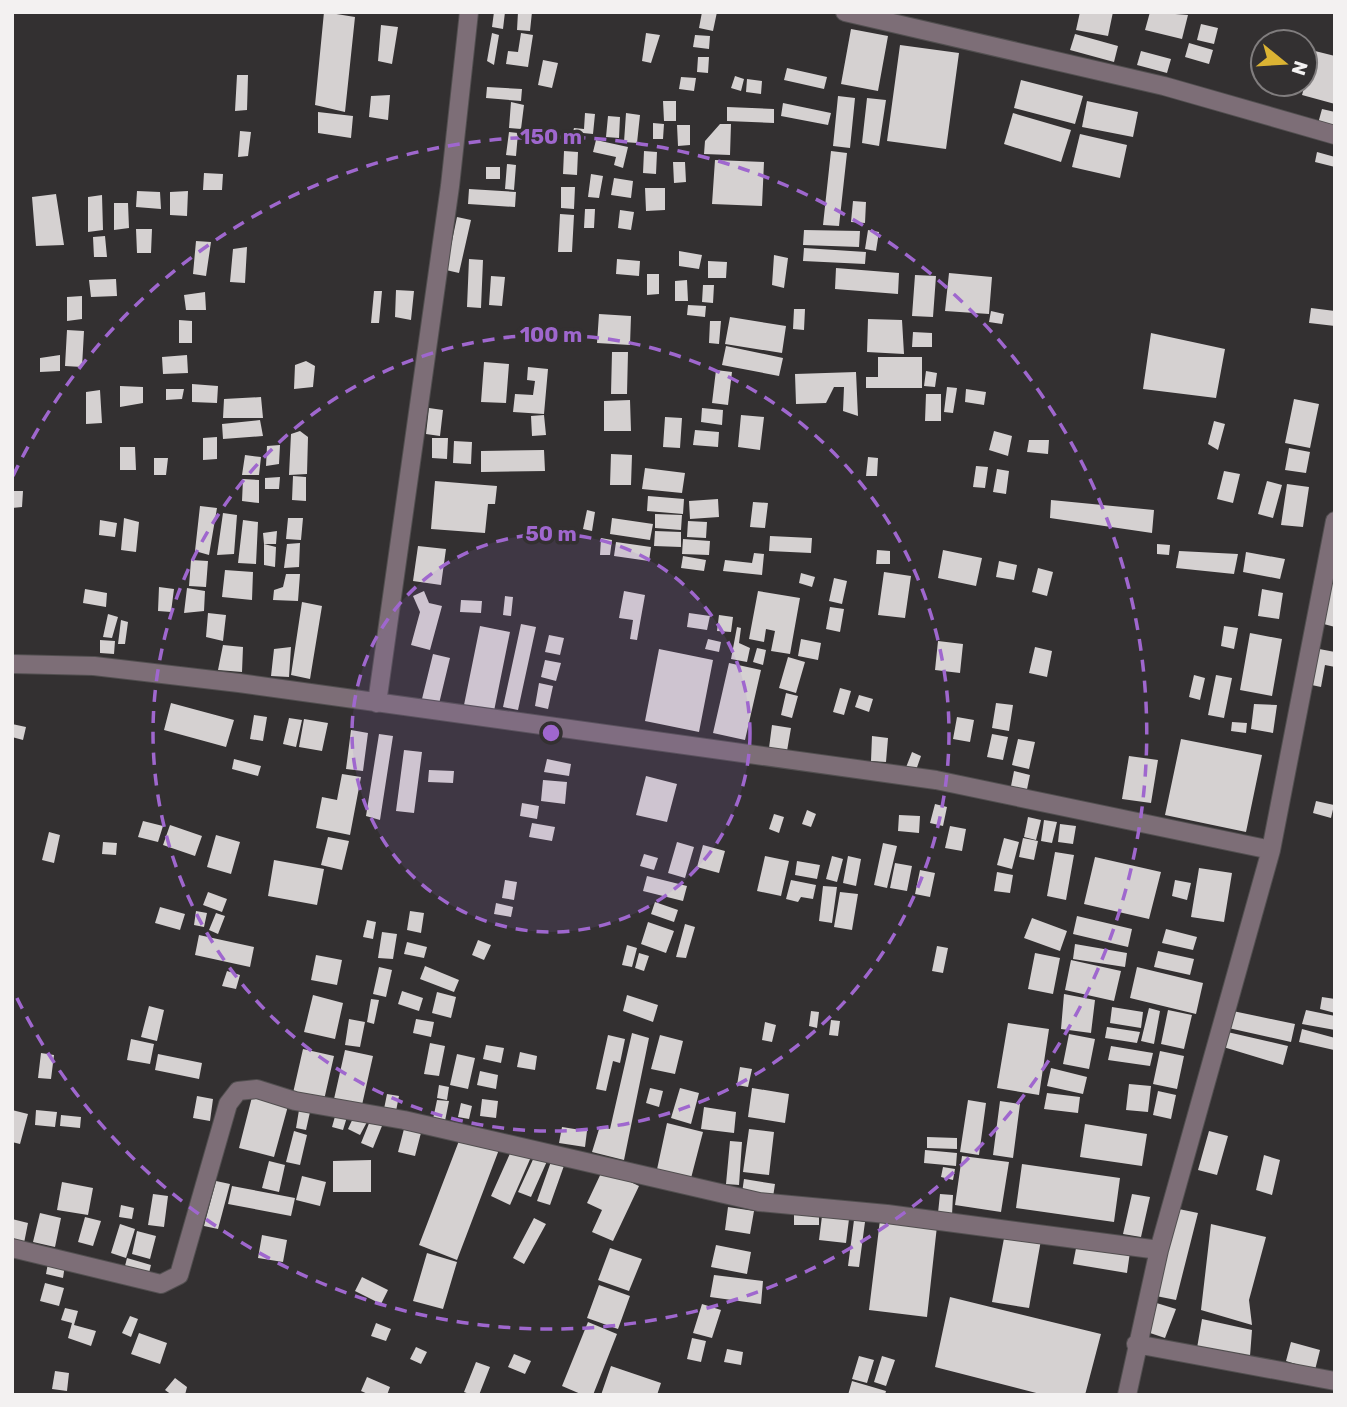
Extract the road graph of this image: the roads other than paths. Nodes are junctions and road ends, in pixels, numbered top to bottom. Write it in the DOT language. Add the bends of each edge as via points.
graph roads {
  1 [pos="469,12"];
  2 [pos="845,12"];
  3 [pos="1335,135"];
  4 [pos="1335,521"];
  5 [pos="12,664"];
  6 [pos="377,704"];
  7 [pos="1272,850"];
  8 [pos="12,1248"];
  9 [pos="1159,1250"];
  10 [pos="1136,1344"];
  11 [pos="1335,1381"];
  12 [pos="1127,1395"];
  1 -- 6 [label="street" via="450,186"];
  2 -- 3 [label="street" via="1164,86"];
  4 -- 7 [label="street"];
  5 -- 6 [label="street" via="94,666"];
  6 -- 7 [label="street" via="936,780"];
  7 -- 9 [label="street"];
  8 -- 9 [label="street" via="161,1284 179,1275 228,1104 238,1091 257,1089 760,1202"];
  9 -- 10 [label="street"];
  10 -- 11 [label="street"];
  10 -- 12 [label="street"];
}
